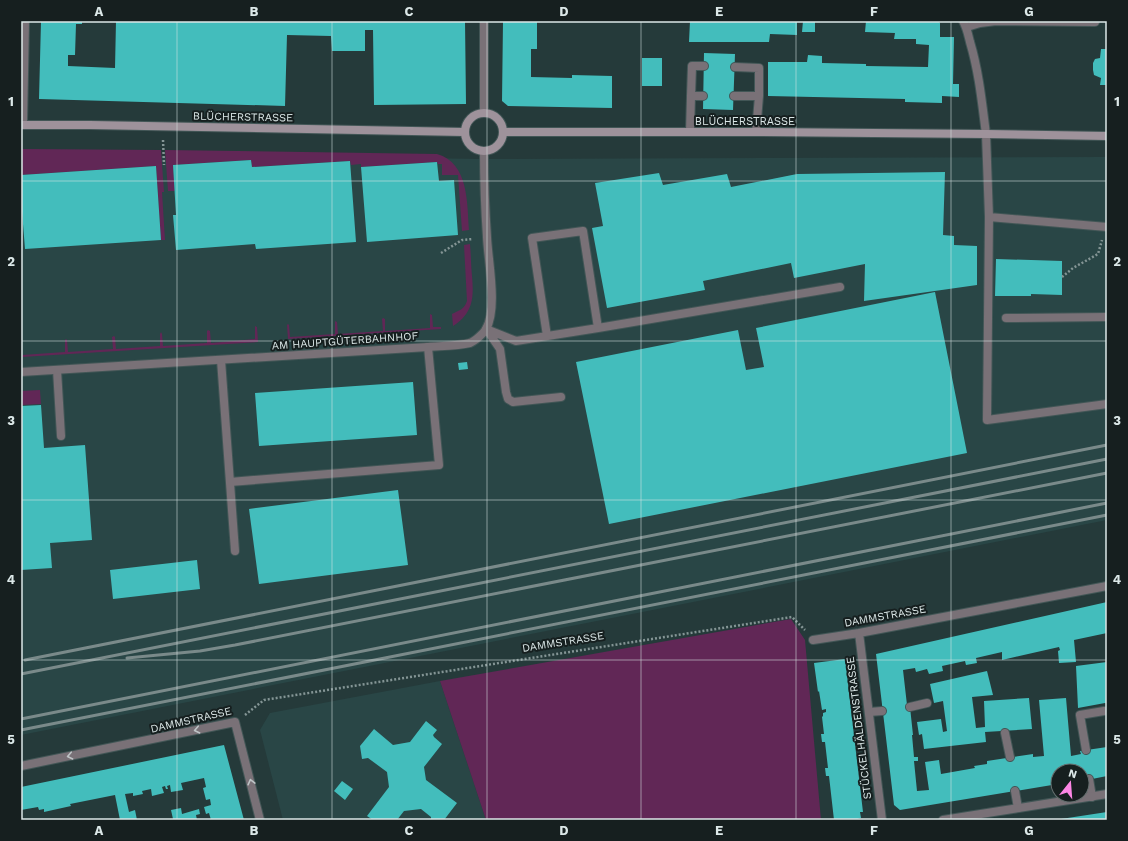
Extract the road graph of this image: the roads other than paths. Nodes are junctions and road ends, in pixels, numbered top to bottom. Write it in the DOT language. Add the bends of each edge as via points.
graph roads {
  1 [pos="25,21"];
  2 [pos="484,21"];
  3 [pos="1095,22"];
  4 [pos="965,24"];
  5 [pos="704,66"];
  6 [pos="735,67"];
  7 [pos="691,96"];
  8 [pos="703,96"];
  9 [pos="734,96"];
  10 [pos="759,96"];
  11 [pos="484,113"];
  12 [pos="22,125"];
  13 [pos="464,132"];
  14 [pos="503,132"];
  15 [pos="690,132"];
  16 [pos="756,132"];
  17 [pos="986,134"];
  18 [pos="1107,136"];
  19 [pos="484,151"];
  20 [pos="989,217"];
  21 [pos="1107,227"];
  22 [pos="840,287"];
  23 [pos="1107,317"];
  24 [pos="1006,318"];
  25 [pos="598,328"];
  26 [pos="486,329"];
  27 [pos="547,336"];
  28 [pos="428,347"];
  29 [pos="221,360"];
  30 [pos="57,370"];
  31 [pos="21,372"];
  32 [pos="561,397"];
  33 [pos="1107,404"];
  34 [pos="62,436"];
  35 [pos="230,482"];
  36 [pos="235,551"];
  37 [pos="1107,586"];
  38 [pos="859,633"];
  39 [pos="813,640"];
  40 [pos="927,703"];
  41 [pos="910,707"];
  42 [pos="882,710"];
  43 [pos="1104,711"];
  44 [pos="869,712"];
  45 [pos="1005,733"];
  46 [pos="1086,750"];
  47 [pos="1010,757"];
  48 [pos="21,766"];
  49 [pos="1090,785"];
  50 [pos="1015,791"];
  51 [pos="1107,794"];
  52 [pos="1092,797"];
  53 [pos="1018,808"];
  54 [pos="260,820"];
  55 [pos="882,820"];
  56 [pos="943,820"];
  1 -- 12 [label="street"];
  2 -- 11 [label="street"];
  3 -- 4 [label="street" via="996,21"];
  4 -- 17 [label="street" via="973,48"];
  5 -- 7 [label="street" via="692,66"];
  6 -- 10 [label="street" via="759,68"];
  7 -- 8 [label="street"];
  7 -- 15 [label="street"];
  9 -- 10 [label="street"];
  10 -- 16 [label="street"];
  11 -- 13 [label="main road" via="470,118"];
  11 -- 14 [label="main road" via="491,114 497,119"];
  12 -- 13 [label="main road, BLÜCHERSTRASSE"];
  13 -- 19 [label="main road" via="470,146"];
  14 -- 15 [label="main road, BLÜCHERSTRASSE"];
  14 -- 19 [label="main road" via="498,146"];
  15 -- 16 [label="main road, BLÜCHERSTRASSE"];
  16 -- 17 [label="main road, BLÜCHERSTRASSE"];
  17 -- 18 [label="main road, BLÜCHERSTRASSE"];
  17 -- 20 [label="street"];
  19 -- 26 [label="street" via="492,305"];
  20 -- 21 [label="street"];
  20 -- 33 [label="street" via="987,420"];
  22 -- 25 [label="street"];
  23 -- 24 [label="street"];
  25 -- 27 [label="street"];
  25 -- 27 [label="street" via="583,231 532,238"];
  26 -- 27 [label="street" via="516,341"];
  26 -- 28 [label="street, AM HAUPTGÜTERBAHNHOF" via="472,342"];
  26 -- 32 [label="street" via="500,349 508,399 513,402"];
  28 -- 29 [label="street, AM HAUPTGÜTERBAHNHOF"];
  28 -- 35 [label="street" via="439,465"];
  29 -- 30 [label="street, AM HAUPTGÜTERBAHNHOF"];
  29 -- 35 [label="street"];
  30 -- 31 [label="street, AM HAUPTGÜTERBAHNHOF"];
  30 -- 34 [label="street"];
  35 -- 36 [label="street"];
  37 -- 38 [label="street, DAMMSTRASSE"];
  38 -- 39 [label="street, DAMMSTRASSE"];
  38 -- 44 [label="street, STÜCKELHÄLDENSTRASSE"];
  40 -- 41 [label="street"];
  42 -- 44 [label="street"];
  43 -- 46 [label="street" via="1080,715"];
  44 -- 55 [label="street, STÜCKELHÄLDENSTRASSE"];
  45 -- 47 [label="street"];
  54 -- 48 [label="street, DAMMSTRASSE, one-way" via="236,722"];
  49 -- 52 [label="street"];
  50 -- 53 [label="street"];
  51 -- 52 [label="street"];
  52 -- 53 [label="street"];
  53 -- 56 [label="street"];
}
